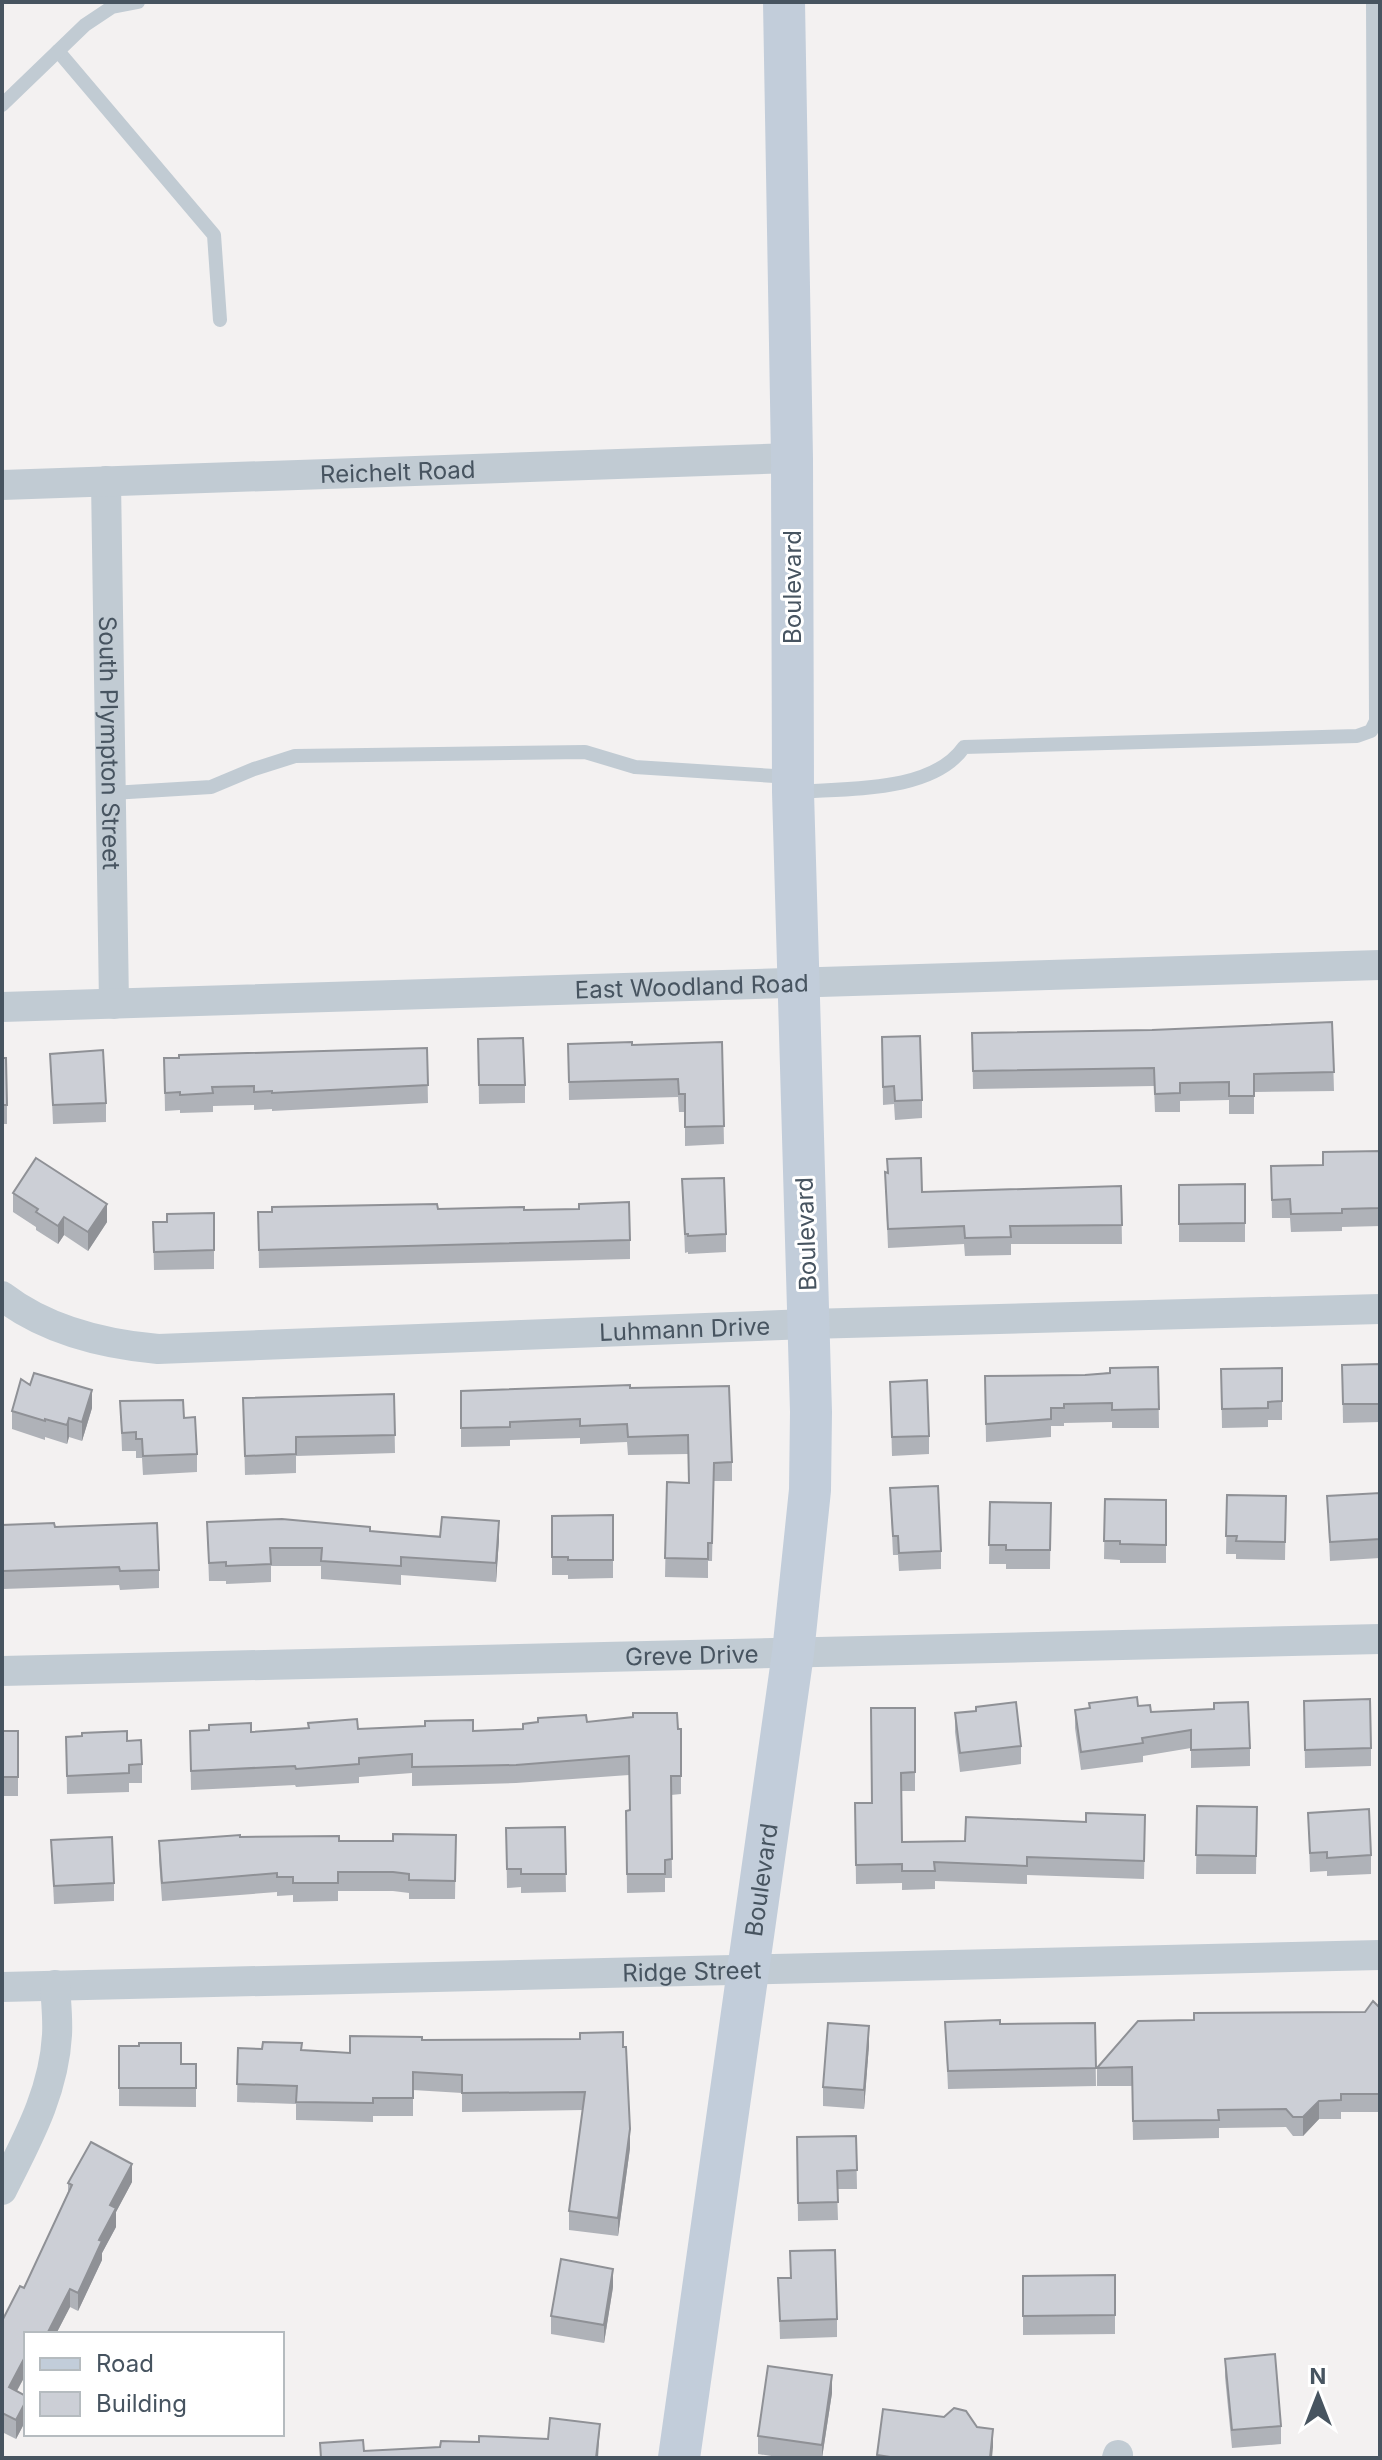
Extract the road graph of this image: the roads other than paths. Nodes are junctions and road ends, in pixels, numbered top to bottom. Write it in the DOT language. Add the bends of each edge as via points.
graph roads {
  1 [pos="138,2"];
  2 [pos="784,2"];
  3 [pos="1373,2"];
  4 [pos="58,51"];
  5 [pos="2,105"];
  6 [pos="220,320"];
  7 [pos="792,458"];
  8 [pos="106,481"];
  9 [pos="2,485"];
  10 [pos="793,784"];
  11 [pos="112,793"];
  12 [pos="1380,965"];
  13 [pos="799,982"];
  14 [pos="114,1004"];
  15 [pos="2,1007"];
  16 [pos="2,1296"];
  17 [pos="1380,1309"];
  18 [pos="808,1324"];
  19 [pos="1380,1639"];
  20 [pos="793,1653"];
  21 [pos="2,1671"];
  22 [pos="1380,1955"];
  23 [pos="750,1969"];
  24 [pos="55,1985"];
  25 [pos="2,1987"];
  26 [pos="2,2190"];
  27 [pos="679,2458"];
  1 -- 4 [label="lane" via="112,7"];
  2 -- 7 [label="street, Boulevard"];
  3 -- 10 [label="lane" via="1376,721 1371,731 1357,736 964,747 943,768 919,779 895,784"];
  4 -- 5 [label="lane"];
  4 -- 6 [label="lane" via="214,235"];
  7 -- 8 [label="street, Reichelt Road"];
  7 -- 10 [label="street, Boulevard"];
  8 -- 9 [label="street, Reichelt Road"];
  8 -- 11 [label="street, South Plympton Street"];
  10 -- 11 [label="lane" via="635,767 585,752 295,756 211,787"];
  10 -- 13 [label="street, Boulevard"];
  11 -- 14 [label="street, South Plympton Street"];
  12 -- 13 [label="street, East Woodland Road"];
  13 -- 14 [label="street, East Woodland Road"];
  13 -- 18 [label="street, Boulevard"];
  14 -- 15 [label="street, East Woodland Road"];
  16 -- 18 [label="street, Luhmann Drive" via="79,1334 158,1349"];
  17 -- 18 [label="street, Luhmann Drive"];
  18 -- 20 [label="street, Boulevard" via="812,1452"];
  19 -- 20 [label="street, Greve Drive"];
  20 -- 21 [label="street, Greve Drive"];
  20 -- 23 [label="street, Boulevard"];
  22 -- 23 [label="street, Ridge Street"];
  23 -- 24 [label="street, Ridge Street"];
  23 -- 27 [label="street, Boulevard"];
  24 -- 25 [label="street, Ridge Street"];
  24 -- 26 [label="street" via="58,2034 50,2082"];
}
